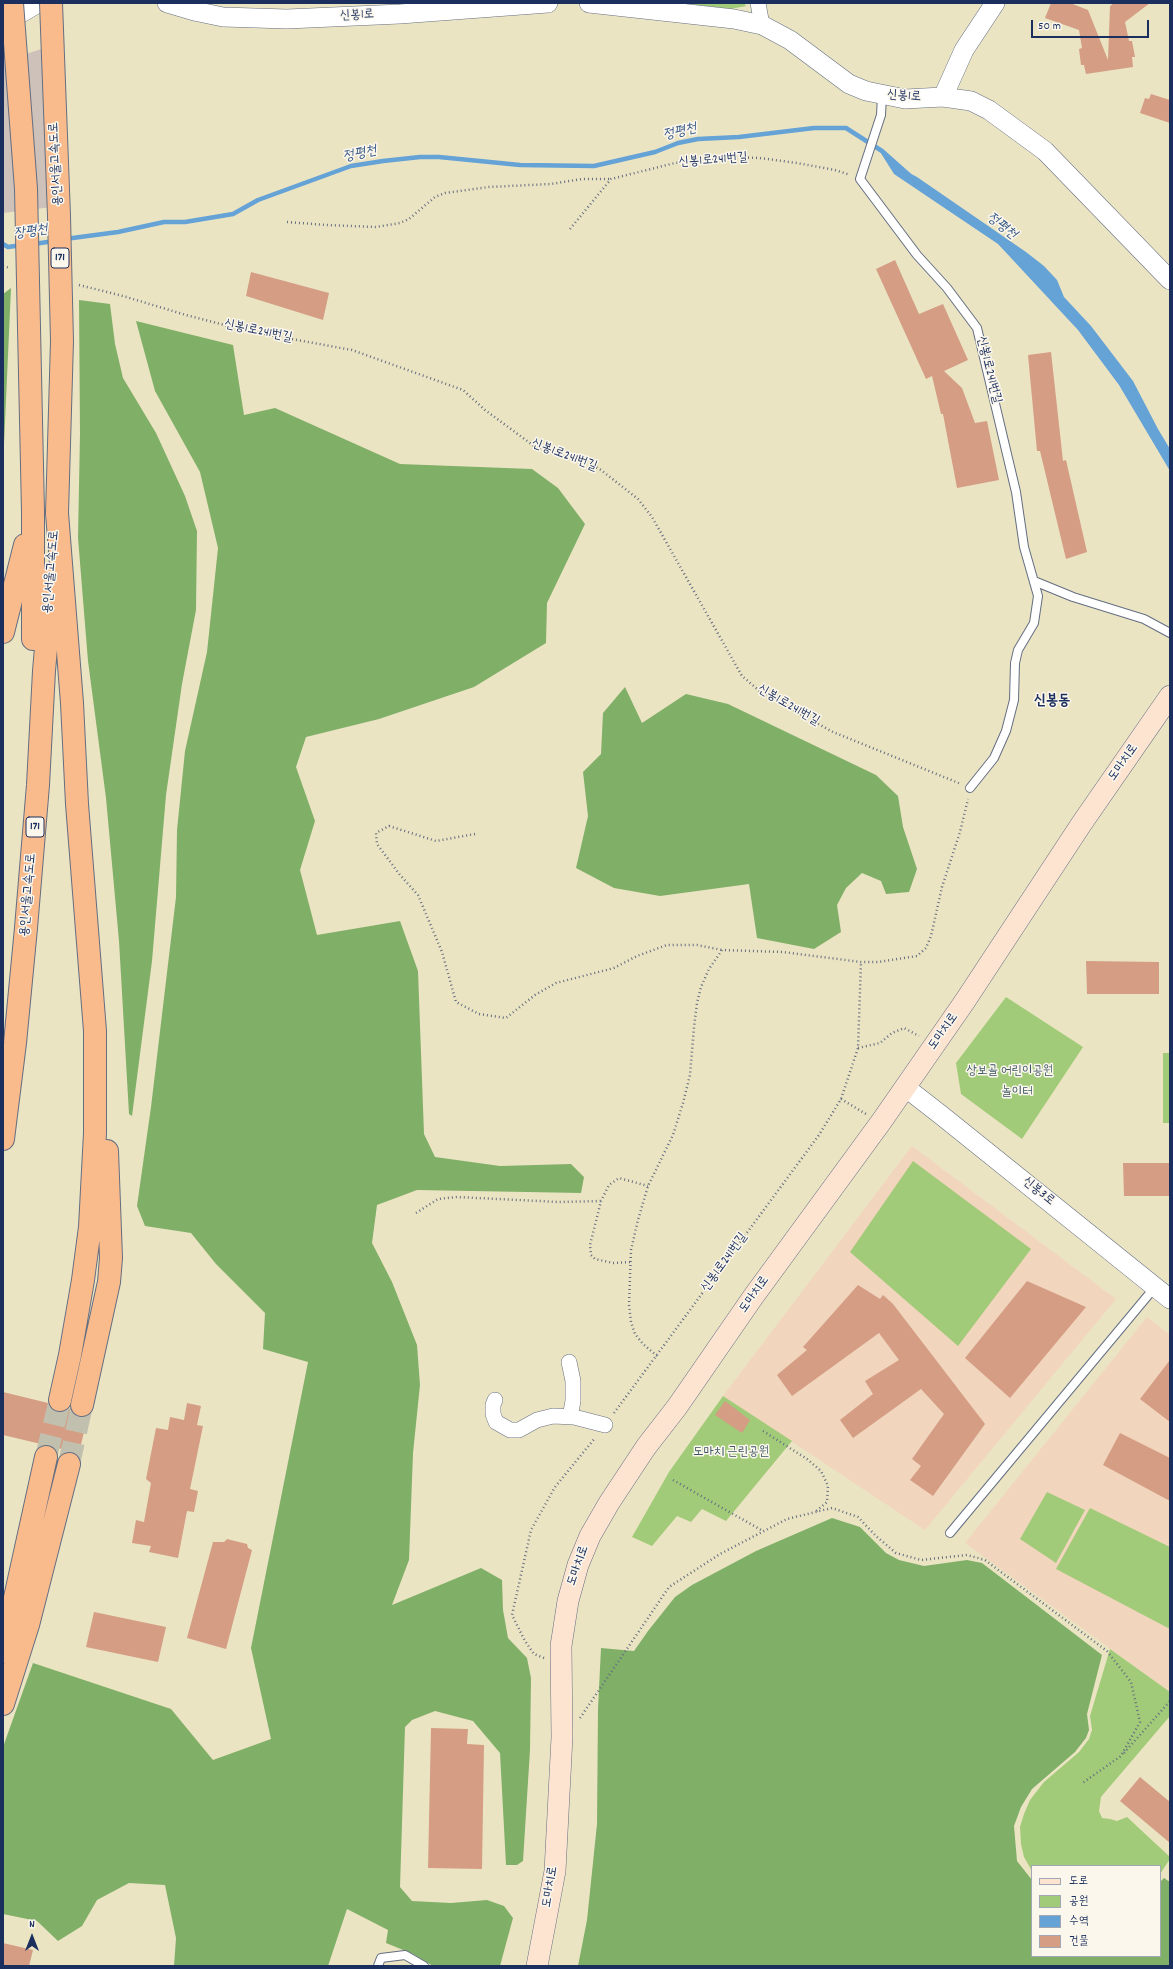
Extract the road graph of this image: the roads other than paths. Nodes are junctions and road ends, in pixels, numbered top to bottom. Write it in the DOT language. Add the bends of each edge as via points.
graph roads {
  1 [pos="12,3"];
  2 [pos="38,3"];
  3 [pos="51,3"];
  4 [pos="167,3"];
  5 [pos="548,3"];
  6 [pos="589,3"];
  7 [pos="758,3"];
  8 [pos="995,3"];
  9 [pos="762,25"];
  10 [pos="3,26"];
  11 [pos="882,96"];
  12 [pos="943,97"];
  13 [pos="1170,280"];
  14 [pos="33,512"];
  15 [pos="57,513"];
  16 [pos="1034,581"];
  17 [pos="3,632"];
  18 [pos="1170,633"];
  19 [pos="1170,696"];
  20 [pos="970,788"];
  21 [pos="3,1018"];
  22 [pos="95,1053"];
  23 [pos="905,1087"];
  24 [pos="3,1139"];
  25 [pos="1156,1287"];
  26 [pos="1170,1299"];
  27 [pos="569,1362"];
  28 [pos="60,1400"];
  29 [pos="495,1400"];
  30 [pos="82,1405"];
  31 [pos="570,1417"];
  32 [pos="606,1425"];
  33 [pos="46,1457"];
  34 [pos="69,1464"];
  35 [pos="950,1533"];
  36 [pos="3,1652"];
  37 [pos="3,1704"];
  38 [pos="378,1966"];
  39 [pos="424,1966"];
  40 [pos="537,1966"];
  1 -- 14 [label="highway, 용인서울고속도로 / 171, bridge" via="26,190"];
  2 -- 10 [label="street"];
  3 -- 15 [label="highway, 용인서울고속도로 / 171, bridge" via="62,341"];
  4 -- 5 [label="street, 신봉1로" via="194,12 223,17 287,19"];
  6 -- 9 [label="street, 신봉1로" via="734,19"];
  7 -- 9 [label="street"];
  8 -- 12 [label="street" via="964,50"];
  9 -- 11 [label="street, 신봉1로" via="790,40 849,84"];
  11 -- 12 [label="street, 신봉1로" via="905,99"];
  11 -- 16 [label="lane, 신봉1로241번길" via="881,115 860,179 917,255 948,288 977,328 1016,492 1024,547"];
  12 -- 13 [label="street, 신봉1로" via="971,101 989,110 1046,151"];
  14 -- 17 [label="highway"];
  14 -- 21 [label="highway, 용인서울고속도로 / 171" via="34,606 23,822"];
  15 -- 22 [label="highway"];
  15 -- 24 [label="highway, 용인서울고속도로 / 171" via="27,920"];
  16 -- 18 [label="lane" via="1073,598 1144,619"];
  16 -- 20 [label="lane, 신봉1로241번길" via="1038,596 1037,610 1034,623 1018,650 1014,700 1006,731 994,758"];
  19 -- 23 [label="main road, 도마치로"];
  22 -- 28 [label="highway" via="95,1133 90,1227 70,1355"];
  22 -- 30 [label="highway" via="107,1147 111,1258 109,1282"];
  23 -- 25 [label="street, 신봉3로"];
  23 -- 40 [label="main road, 도마치로" via="646,1448 590,1536 578,1565 568,1601 560,1666 562,1737 555,1871"];
  25 -- 26 [label="street, 신봉3로"];
  25 -- 35 [label="lane"];
  27 -- 31 [label="street" via="573,1388"];
  29 -- 31 [label="street" via="493,1414 496,1422 510,1430 518,1430 537,1420 553,1416"];
  31 -- 32 [label="street"];
  33 -- 36 [label="highway"];
  34 -- 37 [label="highway" via="28,1625"];
  38 -- 39 [label="lane" via="382,1958 405,1955"];
}
